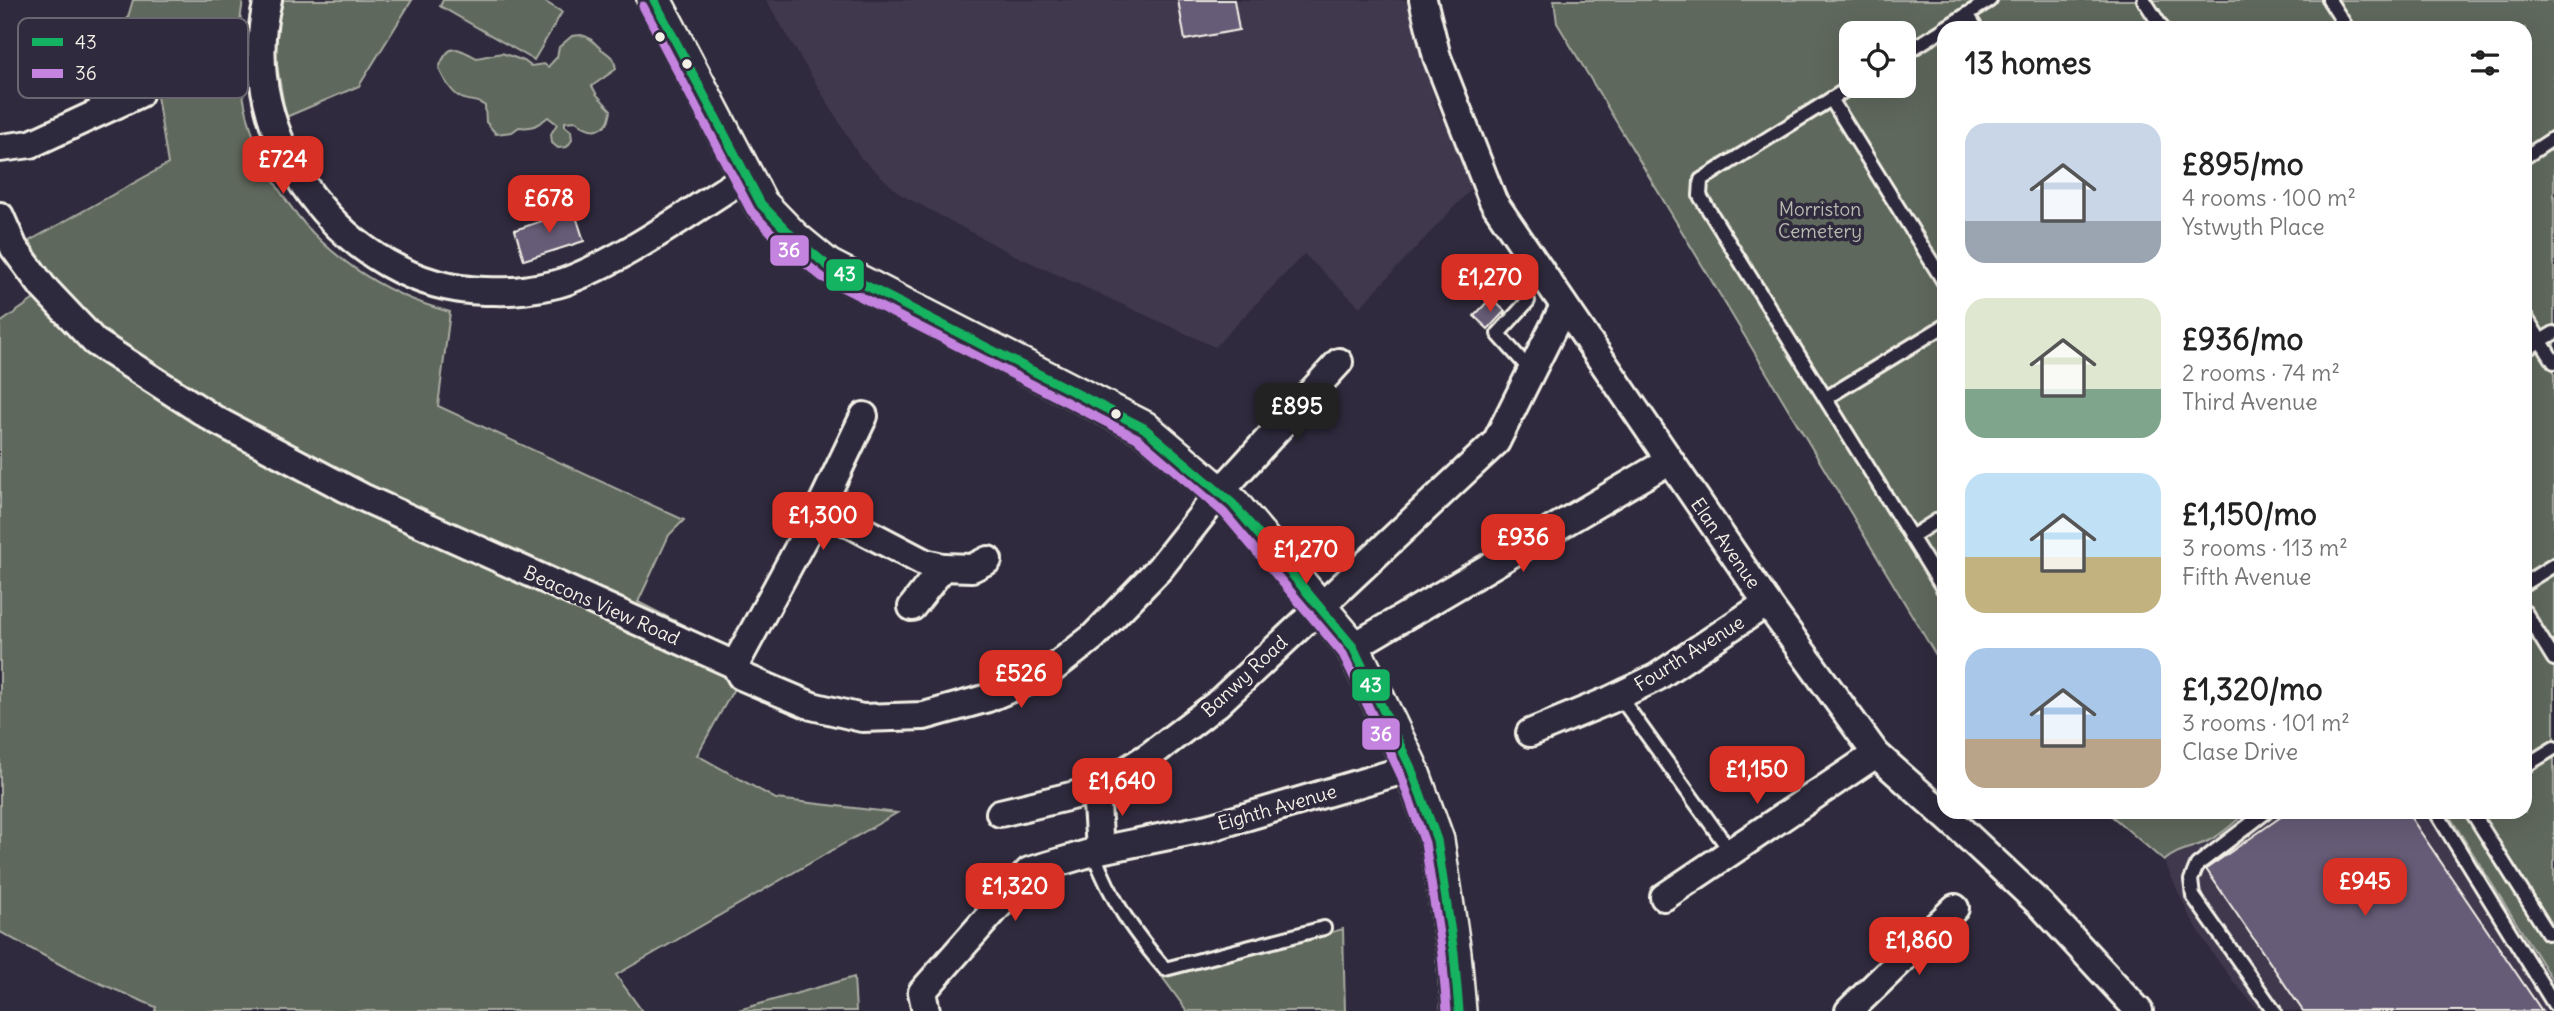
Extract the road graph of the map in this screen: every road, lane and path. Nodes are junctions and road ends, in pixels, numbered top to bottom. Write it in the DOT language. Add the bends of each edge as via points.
graph roads {
  1 [pos="268,0"];
  2 [pos="654,0"];
  3 [pos="1423,0"];
  4 [pos="1990,0"];
  5 [pos="2144,0"];
  6 [pos="2329,0"];
  7 [pos="1967,14"];
  8 [pos="1956,21"];
  9 [pos="1972,21"];
  10 [pos="2158,21"];
  11 [pos="2342,21"];
  12 [pos="1937,33"];
  13 [pos="1916,46"];
  14 [pos="1839,94"];
  15 [pos="103,98"];
  16 [pos="130,98"];
  17 [pos="1831,99"];
  18 [pos="107,108"];
  19 [pos="2554,138"];
  20 [pos="0,148"];
  21 [pos="2532,152"];
  22 [pos="747,176"];
  23 [pos="0,216"];
  24 [pos="1937,271"];
  25 [pos="1528,300"];
  26 [pos="1564,306"];
  27 [pos="2532,327"];
  28 [pos="1937,330"];
  29 [pos="2554,332"];
  30 [pos="2541,341"];
  31 [pos="2532,346"];
  32 [pos="1339,362"];
  33 [pos="2554,362"];
  34 [pos="1531,370"];
  35 [pos="1826,398"];
  36 [pos="864,416"];
  37 [pos="1669,461"];
  38 [pos="1220,492"];
  39 [pos="820,508"];
  40 [pos="1937,520"];
  41 [pos="1911,537"];
  42 [pos="988,560"];
  43 [pos="2554,565"];
  44 [pos="943,567"];
  45 [pos="1937,579"];
  46 [pos="2532,579"];
  47 [pos="1768,603"];
  48 [pos="1319,606"];
  49 [pos="912,607"];
  50 [pos="2532,623"];
  51 [pos="1353,647"];
  52 [pos="2554,659"];
  53 [pos="735,665"];
  54 [pos="1619,696"];
  55 [pos="1530,733"];
  56 [pos="2554,748"];
  57 [pos="1876,754"];
  58 [pos="2532,762"];
  59 [pos="1411,768"];
  60 [pos="1096,790"];
  61 [pos="1937,808"];
  62 [pos="1000,813"];
  63 [pos="1949,819"];
  64 [pos="2257,819"];
  65 [pos="2441,819"];
  66 [pos="2477,819"];
  67 [pos="1097,851"];
  68 [pos="1731,852"];
  69 [pos="1664,897"];
  70 [pos="1955,908"];
  71 [pos="1324,928"];
  72 [pos="2552,935"];
  73 [pos="2554,1004"];
  74 [pos="926,1011"];
  75 [pos="1459,1011"];
  76 [pos="1849,1011"];
  77 [pos="2139,1011"];
  78 [pos="2274,1011"];
  1 -- 22 [label="street" via="262,22 266,100 289,161 341,231 377,259 423,281 458,289 518,291 567,281 628,250"];
  2 -- 22 [label="street"];
  3 -- 26 [label="street, Elan Avenue" via="1437,57 1493,201"];
  4 -- 7 [label="lane"];
  5 -- 10 [label="lane"];
  6 -- 11 [label="lane"];
  7 -- 8 [label="lane"];
  7 -- 9 [label="lane"];
  12 -- 13 [label="lane"];
  14 -- 17 [label="lane"];
  15 -- 18 [label="street"];
  16 -- 18 [label="street"];
  17 -- 24 [label="lane"];
  17 -- 35 [label="lane" via="1700,180 1700,195"];
  18 -- 20 [label="street" via="31,144"];
  19 -- 21 [label="lane"];
  22 -- 38 [label="street" via="761,204 828,266 1144,428"];
  23 -- 53 [label="street, Beacons View Road" via="14,248 43,287 96,342 214,419 362,497"];
  25 -- 34 [label="lane" via="1498,334"];
  26 -- 34 [label="street, Banwy Road"];
  26 -- 37 [label="street, Elan Avenue"];
  27 -- 30 [label="lane"];
  28 -- 35 [label="lane"];
  29 -- 30 [label="lane"];
  30 -- 31 [label="lane"];
  30 -- 33 [label="lane"];
  32 -- 38 [label="street, Beacons View Road"];
  34 -- 48 [label="street, Banwy Road" via="1496,442"];
  35 -- 41 [label="lane"];
  36 -- 39 [label="street"];
  37 -- 47 [label="street, Elan Avenue"];
  37 -- 51 [label="street"];
  38 -- 48 [label="street"];
  38 -- 53 [label="street, Beacons View Road" via="1160,568 1093,637 1047,673 988,698 924,716 862,718 812,706 741,676"];
  39 -- 44 [label="street" via="925,563"];
  39 -- 53 [label="street"];
  40 -- 41 [label="lane"];
  41 -- 45 [label="lane"];
  42 -- 44 [label="street" via="972,568"];
  43 -- 46 [label="lane"];
  44 -- 49 [label="street"];
  47 -- 54 [label="street, Fourth Avenue" via="1657,677"];
  47 -- 57 [label="street, Elan Avenue"];
  48 -- 51 [label="street"];
  48 -- 60 [label="street, Banwy Road" via="1217,704"];
  50 -- 52 [label="lane"];
  51 -- 59 [label="street"];
  54 -- 55 [label="street, Fourth Avenue"];
  54 -- 68 [label="lane"];
  56 -- 58 [label="lane"];
  57 -- 61 [label="street, Elan Avenue"];
  57 -- 68 [label="street"];
  59 -- 67 [label="street, Eighth Avenue" via="1208,828"];
  59 -- 75 [label="street" via="1437,840"];
  60 -- 62 [label="street, Banwy Road"];
  60 -- 67 [label="street"];
  63 -- 77 [label="street, Elan Avenue" via="2041,905"];
  64 -- 78 [label="lane" via="2197,865 2191,880 2193,896"];
  65 -- 73 [label="lane"];
  66 -- 72 [label="lane"];
  67 -- 71 [label="lane" via="1118,909 1165,969"];
  67 -- 74 [label="street, Eighth Avenue" via="1029,872 922,992"];
  68 -- 69 [label="street"];
  70 -- 76 [label="street"];
}
